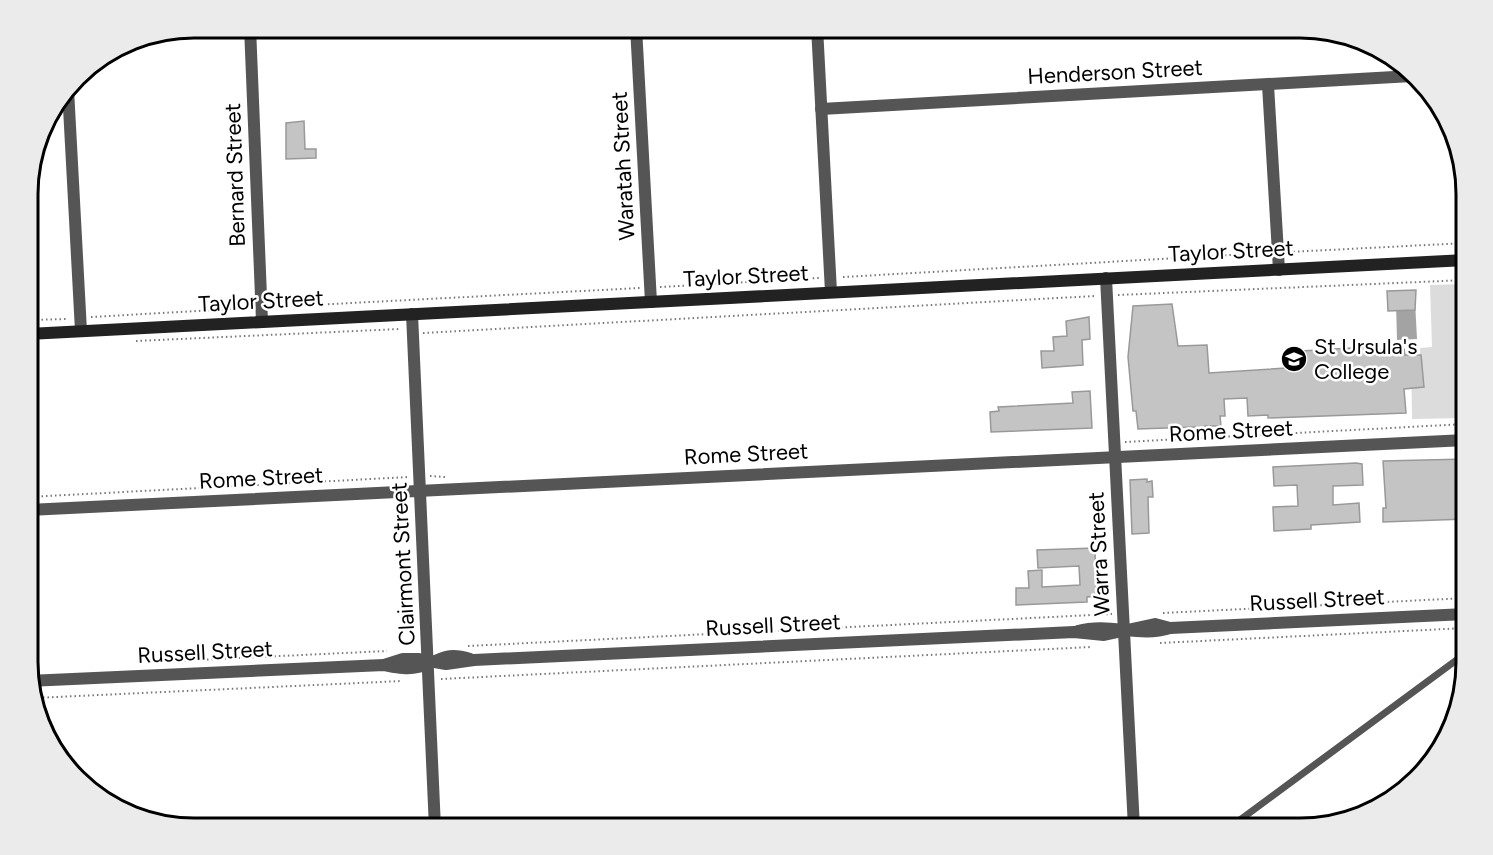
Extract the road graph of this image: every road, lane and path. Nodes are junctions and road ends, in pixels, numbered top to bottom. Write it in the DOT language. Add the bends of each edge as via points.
graph roads {
  1 [pos="250,38"];
  2 [pos="637,38"];
  3 [pos="818,38"];
  4 [pos="1402,77"];
  5 [pos="1268,85"];
  6 [pos="69,101"];
  7 [pos="821,109"];
  8 [pos="1455,244"];
  9 [pos="1278,252"];
  10 [pos="1455,261"];
  11 [pos="1279,270"];
  12 [pos="830,278"];
  13 [pos="1106,278"];
  14 [pos="1455,280"];
  15 [pos="650,287"];
  16 [pos="831,292"];
  17 [pos="1107,295"];
  18 [pos="651,302"];
  19 [pos="261,308"];
  20 [pos="412,314"];
  21 [pos="38,321"];
  22 [pos="262,321"];
  23 [pos="81,324"];
  24 [pos="38,332"];
  25 [pos="413,333"];
  26 [pos="133,342"];
  27 [pos="1455,425"];
  28 [pos="1455,441"];
  29 [pos="1114,444"];
  30 [pos="1115,457"];
  31 [pos="409,477"];
  32 [pos="420,491"];
  33 [pos="38,496"];
  34 [pos="38,510"];
  35 [pos="1455,599"];
  36 [pos="1154,613"];
  37 [pos="1123,614"];
  38 [pos="1455,614"];
  39 [pos="1455,629"];
  40 [pos="1124,630"];
  41 [pos="1158,643"];
  42 [pos="462,646"];
  43 [pos="1092,646"];
  44 [pos="394,651"];
  45 [pos="1455,661"];
  46 [pos="146,663"];
  47 [pos="429,663"];
  48 [pos="407,680"];
  49 [pos="429,680"];
  50 [pos="39,681"];
  51 [pos="42,698"];
  52 [pos="1133,817"];
  53 [pos="1244,817"];
  54 [pos="436,818"];
  1 -- 19 [label="street, Bernard Street"];
  2 -- 15 [label="street, Waratah Street"];
  3 -- 7 [label="street"];
  4 -- 5 [label="street, Henderson Street"];
  5 -- 7 [label="street, Henderson Street"];
  5 -- 9 [label="street"];
  6 -- 23 [label="street"];
  7 -- 12 [label="street"];
  8 -- 9 [label="path"];
  9 -- 11 [label="street"];
  9 -- 12 [label="path"];
  10 -- 11 [label="street, Taylor Street"];
  11 -- 13 [label="street, Taylor Street"];
  12 -- 15 [label="path"];
  12 -- 16 [label="street"];
  13 -- 16 [label="street, Taylor Street"];
  13 -- 17 [label="street, Warra Street"];
  14 -- 17 [label="path"];
  15 -- 18 [label="street, Waratah Street"];
  15 -- 19 [label="path"];
  16 -- 18 [label="street, Taylor Street"];
  17 -- 25 [label="path"];
  17 -- 29 [label="street, Warra Street"];
  18 -- 20 [label="street, Taylor Street"];
  19 -- 22 [label="street, Bernard Street"];
  19 -- 23 [label="path"];
  20 -- 22 [label="street, Taylor Street"];
  20 -- 25 [label="street, Clairmont Street"];
  21 -- 23 [label="path"];
  22 -- 23 [label="street, Taylor Street"];
  23 -- 24 [label="street, Taylor Street"];
  25 -- 26 [label="path" via="401,329"];
  25 -- 32 [label="street, Clairmont Street"];
  27 -- 29 [label="path"];
  28 -- 30 [label="street, Rome Street"];
  29 -- 30 [label="street, Warra Street"];
  30 -- 32 [label="street, Rome Street"];
  30 -- 37 [label="street, Warra Street"];
  31 -- 33 [label="path"];
  32 -- 34 [label="street, Rome Street"];
  32 -- 47 [label="street, Clairmont Street"];
  35 -- 36 [label="path"];
  37 -- 40 [label="street, Warra Street"];
  37 -- 42 [label="path"];
  38 -- 40 [label="street, Russell Street" via="1170,627 1144,624"];
  39 -- 41 [label="path"];
  40 -- 47 [label="street, Russell Street" via="1103,626 1074,632"];
  40 -- 52 [label="street, Warra Street"];
  43 -- 49 [label="path"];
  44 -- 46 [label="path"];
  45 -- 53 [label="lane"];
  47 -- 49 [label="street, Clairmont Street"];
  47 -- 50 [label="street, Russell Street" via="403,668 384,665"];
  48 -- 51 [label="path"];
  49 -- 54 [label="street, Clairmont Street"];
}
